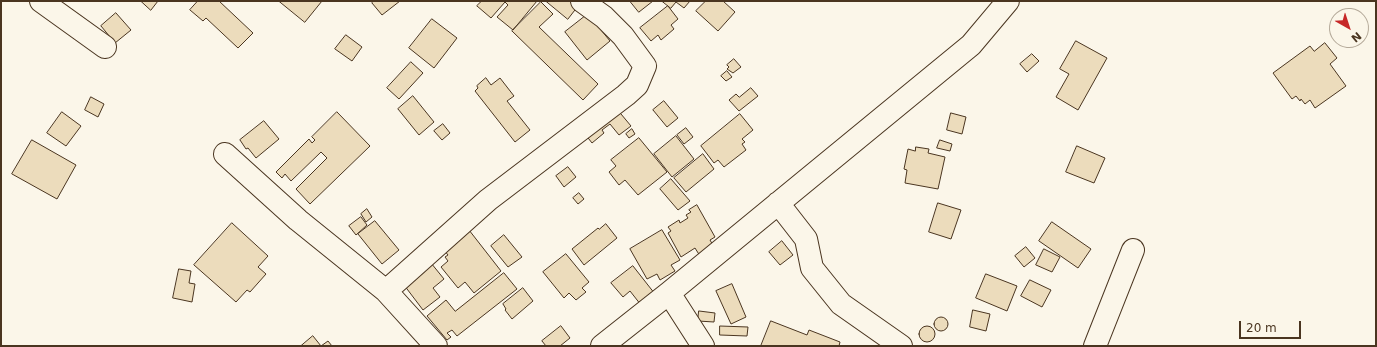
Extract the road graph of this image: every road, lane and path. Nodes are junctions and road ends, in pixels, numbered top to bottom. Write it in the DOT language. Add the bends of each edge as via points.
graph roads {
  1 [pos="41,1"];
  2 [pos="582,1"];
  3 [pos="1008,1"];
  4 [pos="104,48"];
  5 [pos="225,154"];
  6 [pos="778,203"];
  7 [pos="1132,250"];
  8 [pos="386,291"];
  9 [pos="670,293"];
  10 [pos="436,346"];
  11 [pos="602,346"];
  12 [pos="703,346"];
  13 [pos="901,346"];
  14 [pos="1095,346"];
  1 -- 4 [label="street"];
  2 -- 8 [label="street" via="604,17 623,36 644,66 637,85 488,200"];
  3 -- 6 [label="street" via="971,45"];
  5 -- 8 [label="street" via="298,220"];
  6 -- 9 [label="street"];
  6 -- 13 [label="street" via="806,239 812,268 841,304"];
  7 -- 14 [label="street"];
  8 -- 10 [label="street"];
  9 -- 11 [label="street"];
  9 -- 12 [label="street"];
}
